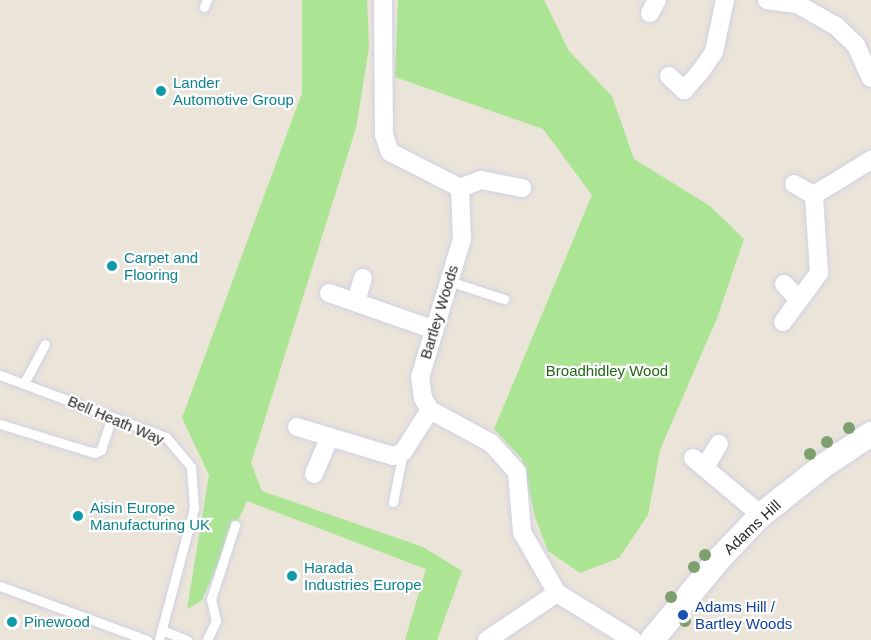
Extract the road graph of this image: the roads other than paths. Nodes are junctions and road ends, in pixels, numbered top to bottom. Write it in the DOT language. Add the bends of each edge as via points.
graph roads {
  1 [pos="383,0"];
  2 [pos="725,0"];
  3 [pos="767,0"];
  4 [pos="797,2"];
  5 [pos="870,68"];
  6 [pos="669,76"];
  7 [pos="871,160"];
  8 [pos="794,184"];
  9 [pos="460,188"];
  10 [pos="522,188"];
  11 [pos="814,195"];
  12 [pos="363,278"];
  13 [pos="449,281"];
  14 [pos="784,284"];
  15 [pos="329,293"];
  16 [pos="504,299"];
  17 [pos="798,299"];
  18 [pos="356,302"];
  19 [pos="783,322"];
  20 [pos="432,329"];
  21 [pos="45,344"];
  22 [pos="0,375"];
  23 [pos="24,383"];
  24 [pos="430,410"];
  25 [pos="112,417"];
  26 [pos="0,423"];
  27 [pos="297,427"];
  28 [pos="871,434"];
  29 [pos="329,438"];
  30 [pos="719,444"];
  31 [pos="403,452"];
  32 [pos="314,474"];
  33 [pos="393,502"];
  34 [pos="761,515"];
  35 [pos="235,525"];
  36 [pos="0,586"];
  37 [pos="557,593"];
  38 [pos="160,635"];
  39 [pos="147,640"];
  40 [pos="187,640"];
  41 [pos="207,640"];
  42 [pos="487,640"];
  43 [pos="633,640"];
  44 [pos="652,640"];
  1 -- 9 [label="street" via="384,135 390,152"];
  2 -- 6 [label="street" via="714,52 688,96"];
  3 -- 4 [label="street"];
  4 -- 5 [label="street" via="836,26"];
  7 -- 11 [label="street"];
  8 -- 11 [label="street"];
  9 -- 10 [label="street" via="481,180"];
  9 -- 13 [label="street, Bartley Woods" via="462,239"];
  11 -- 17 [label="street" via="819,273"];
  12 -- 18 [label="street"];
  13 -- 16 [label="lane"];
  13 -- 20 [label="street, Bartley Woods"];
  14 -- 17 [label="street"];
  15 -- 18 [label="street"];
  17 -- 19 [label="street"];
  18 -- 20 [label="street"];
  20 -- 24 [label="street, Bartley Woods" via="420,377 423,398"];
  21 -- 23 [label="lane"];
  22 -- 23 [label="lane, Bell Heath Way"];
  23 -- 25 [label="lane, Bell Heath Way"];
  24 -- 31 [label="street"];
  24 -- 37 [label="street" via="491,443 517,472 522,532"];
  25 -- 26 [label="lane" via="101,450 94,453"];
  25 -- 38 [label="lane, Bell Heath Way" via="166,437 191,467 194,508"];
  27 -- 29 [label="street"];
  28 -- 34 [label="street, Adams Hill"];
  29 -- 31 [label="street" via="382,454"];
  29 -- 32 [label="street"];
  30 -- 34 [label="street" via="699,463"];
  31 -- 33 [label="lane"];
  34 -- 44 [label="street, Adams Hill"];
  35 -- 41 [label="lane" via="211,599 216,621"];
  36 -- 39 [label="lane"];
  37 -- 42 [label="street"];
  37 -- 43 [label="street"];
  38 -- 40 [label="lane"];
}
